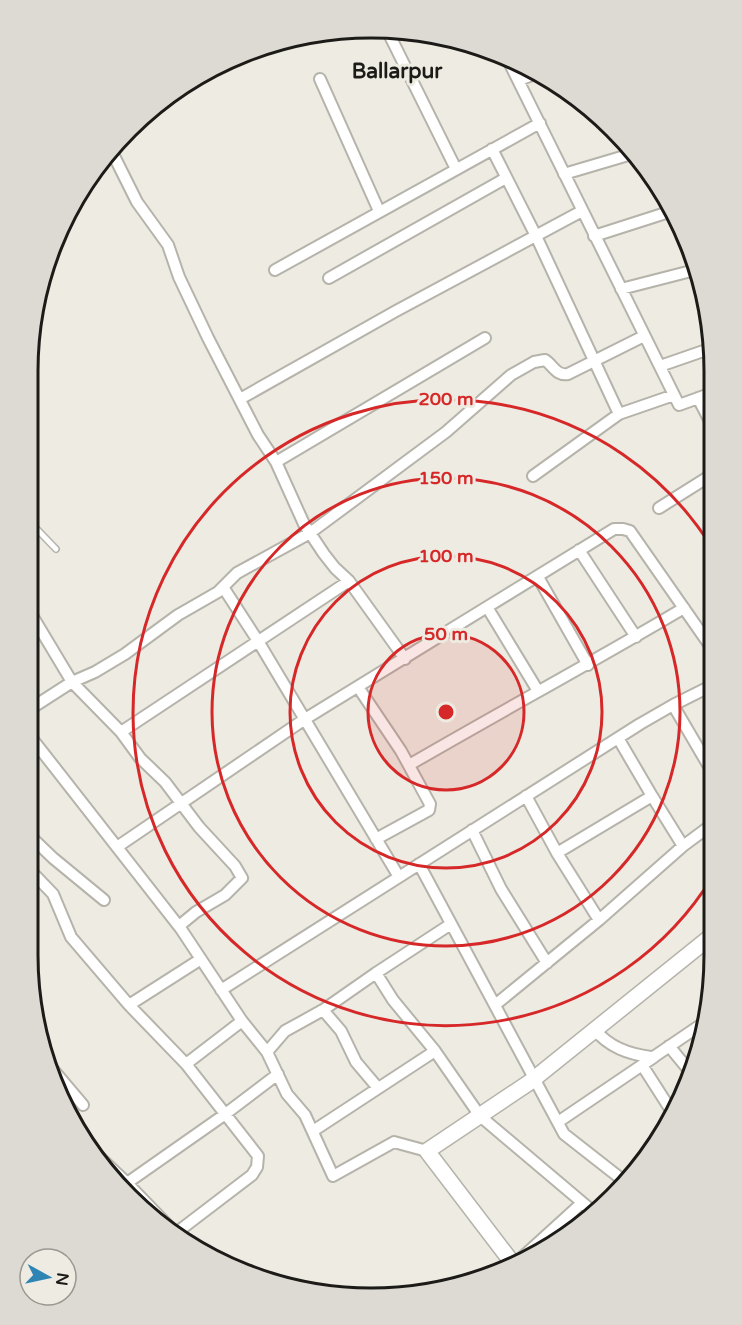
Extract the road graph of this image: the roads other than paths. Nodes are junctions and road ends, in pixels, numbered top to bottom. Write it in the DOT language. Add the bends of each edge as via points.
graph roads {
  1 [pos="391,38"];
  2 [pos="513,69"];
  3 [pos="528,77"];
  4 [pos="320,80"];
  5 [pos="519,80"];
  6 [pos="540,123"];
  7 [pos="492,149"];
  8 [pos="626,156"];
  9 [pos="115,157"];
  10 [pos="456,169"];
  11 [pos="564,174"];
  12 [pos="506,178"];
  13 [pos="380,211"];
  14 [pos="582,211"];
  15 [pos="665,213"];
  16 [pos="536,236"];
  17 [pos="594,236"];
  18 [pos="275,270"];
  19 [pos="689,272"];
  20 [pos="328,278"];
  21 [pos="621,289"];
  22 [pos="644,336"];
  23 [pos="485,338"];
  24 [pos="704,351"];
  25 [pos="595,362"];
  26 [pos="660,366"];
  27 [pos="674,395"];
  28 [pos="704,396"];
  29 [pos="698,398"];
  30 [pos="240,399"];
  31 [pos="704,410"];
  32 [pos="619,414"];
  33 [pos="276,462"];
  34 [pos="533,476"];
  35 [pos="704,480"];
  36 [pos="659,508"];
  37 [pos="38,531"];
  38 [pos="309,532"];
  39 [pos="56,549"];
  40 [pos="579,550"];
  41 [pos="538,577"];
  42 [pos="349,581"];
  43 [pos="223,586"];
  44 [pos="487,607"];
  45 [pos="684,608"];
  46 [pos="38,627"];
  47 [pos="636,637"];
  48 [pos="704,637"];
  49 [pos="258,641"];
  50 [pos="405,659"];
  51 [pos="588,665"];
  52 [pos="72,682"];
  53 [pos="358,687"];
  54 [pos="704,689"];
  55 [pos="538,691"];
  56 [pos="38,704"];
  57 [pos="672,705"];
  58 [pos="305,719"];
  59 [pos="121,732"];
  60 [pos="618,738"];
  61 [pos="38,748"];
  62 [pos="704,758"];
  63 [pos="409,765"];
  64 [pos="526,796"];
  65 [pos="652,796"];
  66 [pos="179,803"];
  67 [pos="472,830"];
  68 [pos="704,830"];
  69 [pos="376,839"];
  70 [pos="38,844"];
  71 [pos="683,846"];
  72 [pos="117,847"];
  73 [pos="557,853"];
  74 [pos="418,864"];
  75 [pos="399,877"];
  76 [pos="38,878"];
  77 [pos="104,900"];
  78 [pos="599,920"];
  79 [pos="451,924"];
  80 [pos="181,929"];
  81 [pos="704,942"];
  82 [pos="201,959"];
  83 [pos="547,963"];
  84 [pos="376,973"];
  85 [pos="221,990"];
  86 [pos="129,1005"];
  87 [pos="495,1005"];
  88 [pos="323,1010"];
  89 [pos="242,1021"];
  90 [pos="696,1028"];
  91 [pos="594,1029"];
  92 [pos="669,1046"];
  93 [pos="435,1051"];
  94 [pos="267,1052"];
  95 [pos="655,1056"];
  96 [pos="186,1064"];
  97 [pos="642,1065"];
  98 [pos="685,1066"];
  99 [pos="278,1074"];
  100 [pos="535,1078"];
  101 [pos="63,1081"];
  102 [pos="378,1088"];
  103 [pos="83,1105"];
  104 [pos="668,1106"];
  105 [pos="224,1115"];
  106 [pos="480,1116"];
  107 [pos="558,1122"];
  108 [pos="313,1131"];
  109 [pos="428,1152"];
  110 [pos="619,1177"];
  111 [pos="128,1182"];
  112 [pos="582,1203"];
  113 [pos="588,1208"];
  114 [pos="187,1231"];
  115 [pos="538,1243"];
  116 [pos="510,1257"];
  1 -- 10 [label="street"];
  2 -- 5 [label="street"];
  3 -- 5 [label="street"];
  4 -- 13 [label="street"];
  5 -- 6 [label="street"];
  6 -- 7 [label="street"];
  6 -- 11 [label="street"];
  7 -- 10 [label="street"];
  7 -- 12 [label="street"];
  8 -- 11 [label="street"];
  9 -- 30 [label="street" via="137,202 168,245 179,277"];
  10 -- 13 [label="street"];
  11 -- 14 [label="street"];
  12 -- 16 [label="street"];
  12 -- 20 [label="street"];
  13 -- 18 [label="street"];
  14 -- 16 [label="street"];
  14 -- 17 [label="street"];
  15 -- 17 [label="street"];
  16 -- 25 [label="street"];
  16 -- 30 [label="street"];
  17 -- 21 [label="street"];
  19 -- 21 [label="street"];
  21 -- 22 [label="street"];
  22 -- 25 [label="street"];
  22 -- 26 [label="street"];
  23 -- 33 [label="street"];
  24 -- 26 [label="street"];
  25 -- 32 [label="street"];
  25 -- 38 [label="street" via="564,375 544,360 523,367 446,432"];
  26 -- 27 [label="street"];
  27 -- 29 [label="street" via="679,405"];
  27 -- 32 [label="street"];
  28 -- 29 [label="street"];
  29 -- 31 [label="street"];
  30 -- 33 [label="street"];
  32 -- 34 [label="street"];
  33 -- 38 [label="street"];
  35 -- 36 [label="street"];
  37 -- 39 [label="lane"];
  38 -- 42 [label="street" via="334,568"];
  38 -- 43 [label="street" via="237,573"];
  40 -- 41 [label="street"];
  40 -- 45 [label="street" via="614,529 630,531"];
  40 -- 47 [label="street"];
  41 -- 44 [label="street"];
  41 -- 51 [label="street"];
  42 -- 49 [label="street"];
  42 -- 50 [label="street"];
  43 -- 49 [label="street"];
  43 -- 52 [label="street" via="125,654"];
  44 -- 50 [label="street"];
  44 -- 55 [label="street"];
  45 -- 47 [label="street"];
  45 -- 48 [label="street"];
  46 -- 52 [label="street"];
  47 -- 51 [label="street"];
  49 -- 58 [label="street"];
  49 -- 59 [label="street"];
  50 -- 53 [label="street"];
  51 -- 55 [label="street"];
  52 -- 56 [label="street"];
  52 -- 59 [label="street"];
  53 -- 58 [label="street"];
  53 -- 63 [label="street"];
  54 -- 57 [label="street"];
  55 -- 63 [label="street"];
  57 -- 60 [label="street"];
  57 -- 62 [label="street"];
  58 -- 66 [label="street"];
  58 -- 69 [label="street"];
  59 -- 66 [label="street"];
  60 -- 64 [label="street"];
  60 -- 65 [label="street"];
  61 -- 72 [label="street"];
  63 -- 69 [label="street" via="430,800 429,810"];
  64 -- 67 [label="street"];
  64 -- 73 [label="street"];
  65 -- 71 [label="street"];
  65 -- 73 [label="street"];
  66 -- 72 [label="street"];
  66 -- 80 [label="street" via="242,878 225,895 179,926"];
  67 -- 74 [label="street"];
  67 -- 83 [label="street" via="501,889"];
  68 -- 71 [label="street"];
  69 -- 75 [label="street"];
  70 -- 77 [label="street"];
  71 -- 78 [label="street"];
  72 -- 80 [label="street"];
  73 -- 78 [label="street"];
  74 -- 75 [label="street"];
  74 -- 79 [label="street"];
  75 -- 85 [label="street"];
  76 -- 86 [label="street" via="53,894 71,937"];
  78 -- 83 [label="street"];
  79 -- 84 [label="street"];
  79 -- 87 [label="street"];
  80 -- 82 [label="street"];
  81 -- 91 [label="street"];
  82 -- 85 [label="street"];
  82 -- 86 [label="street"];
  83 -- 87 [label="street"];
  84 -- 88 [label="street"];
  84 -- 93 [label="street"];
  85 -- 89 [label="street"];
  86 -- 96 [label="street"];
  87 -- 100 [label="street"];
  88 -- 94 [label="street" via="285,1031"];
  88 -- 102 [label="street"];
  89 -- 94 [label="street"];
  89 -- 96 [label="street"];
  90 -- 92 [label="street"];
  91 -- 95 [label="street" via="616,1048"];
  91 -- 100 [label="street"];
  92 -- 95 [label="street"];
  92 -- 98 [label="street"];
  93 -- 102 [label="street"];
  93 -- 106 [label="street"];
  94 -- 99 [label="street"];
  95 -- 97 [label="street"];
  96 -- 105 [label="street"];
  97 -- 104 [label="street"];
  97 -- 107 [label="street"];
  99 -- 105 [label="street"];
  99 -- 108 [label="street" via="286,1094"];
  100 -- 106 [label="street"];
  100 -- 107 [label="street"];
  101 -- 103 [label="street"];
  102 -- 108 [label="street"];
  105 -- 111 [label="street"];
  105 -- 114 [label="street" via="258,1156 257,1167"];
  106 -- 109 [label="street"];
  106 -- 112 [label="street"];
  107 -- 110 [label="street" via="570,1140"];
  108 -- 109 [label="street" via="333,1176 394,1142"];
  109 -- 116 [label="street"];
  112 -- 113 [label="street"];
  112 -- 115 [label="street"];
}
